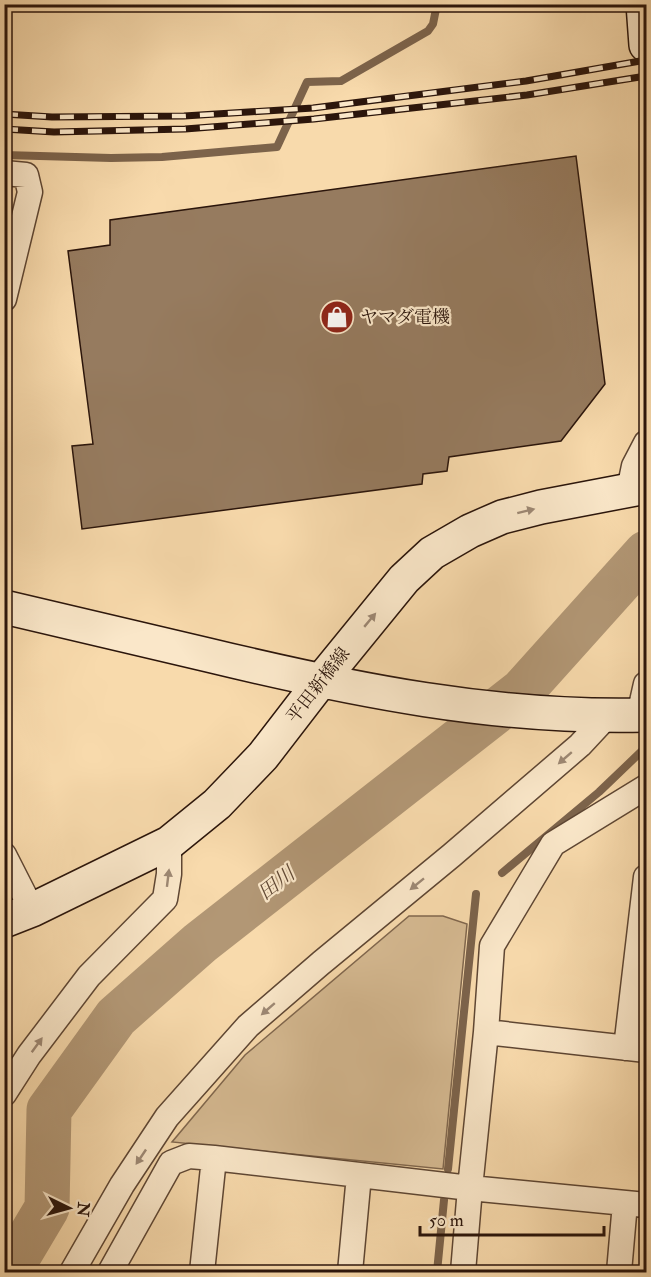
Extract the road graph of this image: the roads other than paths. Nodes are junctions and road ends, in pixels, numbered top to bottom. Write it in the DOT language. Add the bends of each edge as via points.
graph roads {
  1 [pos="643,4"];
  2 [pos="646,45"];
  3 [pos="4,173"];
  4 [pos="4,299"];
  5 [pos="646,443"];
  6 [pos="638,488"];
  7 [pos="4,607"];
  8 [pos="320,681"];
  9 [pos="646,684"];
  10 [pos="643,715"];
  11 [pos="602,716"];
  12 [pos="646,787"];
  13 [pos="170,843"];
  14 [pos="4,855"];
  15 [pos="646,877"];
  16 [pos="18,916"];
  17 [pos="486,1032"];
  18 [pos="636,1049"];
  19 [pos="4,1094"];
  20 [pos="214,1158"];
  21 [pos="359,1175"];
  22 [pos="470,1188"];
  23 [pos="636,1204"];
  24 [pos="72,1272"];
  25 [pos="110,1272"];
  26 [pos="202,1272"];
  27 [pos="350,1272"];
  28 [pos="463,1272"];
  29 [pos="619,1272"];
  1 -- 2 [label="main road"];
  3 -- 4 [label="street" via="26,175 30,192"];
  5 -- 6 [label="street" via="634,466"];
  8 -- 6 [label="main road, 平田新橋線, one-way" via="404,579 432,553 502,517"];
  7 -- 8 [label="main road"];
  8 -- 11 [label="main road" via="483,709"];
  8 -- 13 [label="main road, 平田新橋線" via="263,756 217,804"];
  9 -- 10 [label="street"];
  10 -- 11 [label="main road"];
  11 -- 24 [label="street, one-way" via="580,745 248,1026 167,1117"];
  12 -- 17 [label="street" via="554,844 492,946"];
  13 -- 16 [label="main road, 平田新橋線"];
  19 -- 13 [label="street, one-way" via="89,976 165,899"];
  14 -- 16 [label="street"];
  15 -- 18 [label="street"];
  17 -- 18 [label="street"];
  17 -- 22 [label="street"];
  20 -- 21 [label="street"];
  20 -- 25 [label="street" via="189,1156 171,1163"];
  20 -- 26 [label="street"];
  21 -- 22 [label="street"];
  21 -- 27 [label="street"];
  22 -- 23 [label="street"];
  22 -- 28 [label="street"];
  23 -- 29 [label="street"];
}
